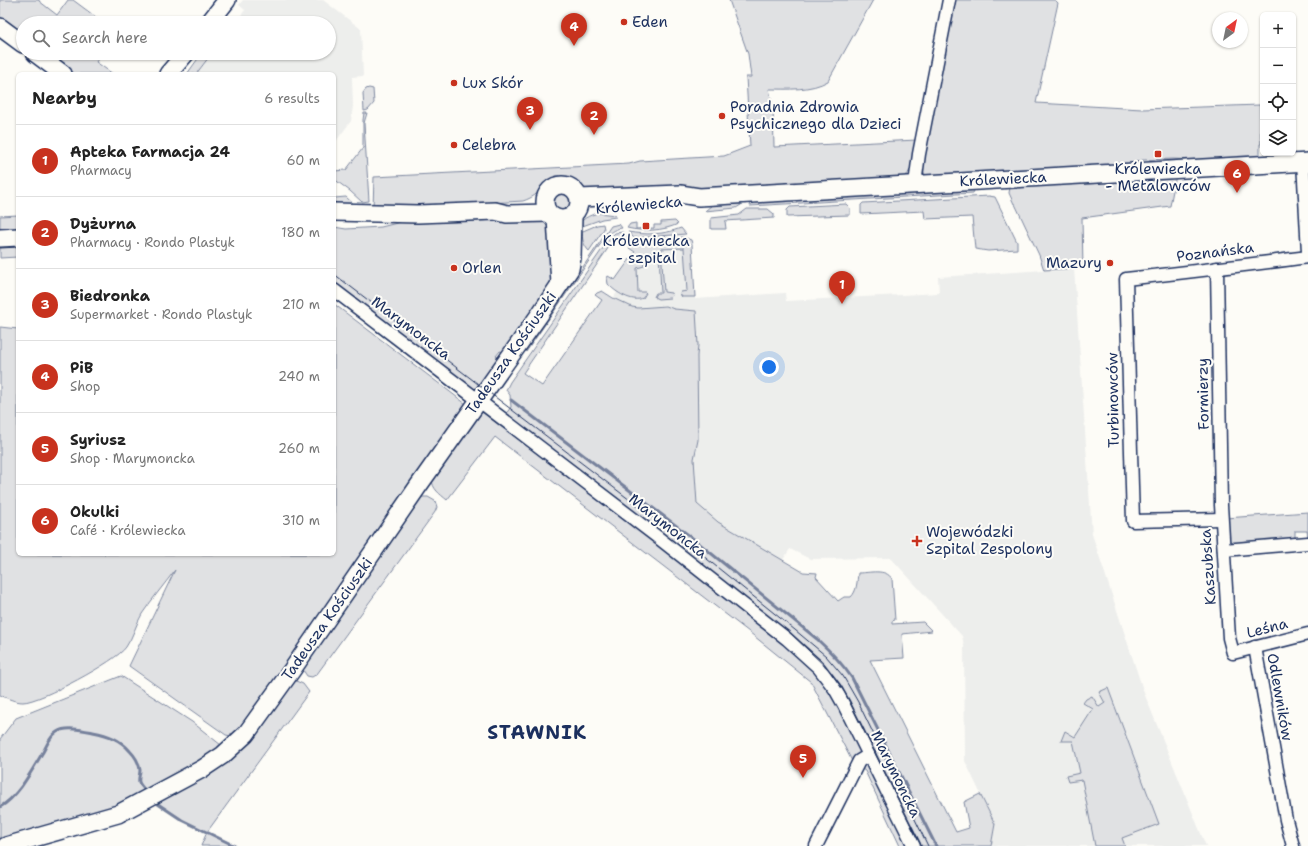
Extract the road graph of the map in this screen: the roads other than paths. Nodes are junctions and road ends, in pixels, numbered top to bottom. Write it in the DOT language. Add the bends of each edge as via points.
graph roads {
  1 [pos="227,0"];
  2 [pos="949,0"];
  3 [pos="214,16"];
  4 [pos="0,27"];
  5 [pos="16,39"];
  6 [pos="44,60"];
  7 [pos="180,60"];
  8 [pos="60,72"];
  9 [pos="170,72"];
  10 [pos="1305,162"];
  11 [pos="915,184"];
  12 [pos="577,208"];
  13 [pos="550,210"];
  14 [pos="336,212"];
  15 [pos="418,214"];
  16 [pos="336,222"];
  17 [pos="16,237"];
  18 [pos="0,238"];
  19 [pos="1308,252"];
  20 [pos="1308,257"];
  21 [pos="1217,268"];
  22 [pos="1126,279"];
  23 [pos="560,284"];
  24 [pos="336,292"];
  25 [pos="479,400"];
  26 [pos="1221,519"];
  27 [pos="1133,521"];
  28 [pos="1308,543"];
  29 [pos="1224,550"];
  30 [pos="1308,634"];
  31 [pos="1255,647"];
  32 [pos="1233,653"];
  33 [pos="869,754"];
  34 [pos="6,846"];
  35 [pos="816,846"];
  36 [pos="914,846"];
  37 [pos="1293,846"];
  1 -- 3 [label="main road"];
  2 -- 11 [label="street"];
  4 -- 5 [label="main road"];
  6 -- 8 [label="main road"];
  7 -- 9 [label="main road"];
  10 -- 11 [label="main road, Królewiecka"];
  10 -- 19 [label="street"];
  11 -- 12 [label="main road, Królewiecka" via="699,197 685,203"];
  12 -- 13 [label="main road" via="565,219"];
  12 -- 13 [label="main road" via="578,194 572,188 560,185 552,188 546,195"];
  12 -- 23 [label="main road, Tadeusza Kościuszki" via="570,269"];
  13 -- 15 [label="main road" via="506,206 495,211"];
  13 -- 23 [label="main road, Tadeusza Kościuszki"];
  14 -- 15 [label="main road"];
  15 -- 16 [label="main road" via="381,220"];
  17 -- 18 [label="main road"];
  20 -- 21 [label="street, Poznańska"];
  21 -- 22 [label="street, Poznańska"];
  21 -- 26 [label="street, Formierzy"];
  22 -- 27 [label="street, Turbinowców"];
  23 -- 25 [label="main road, Tadeusza Kościuszki"];
  24 -- 25 [label="street, Marymoncka"];
  25 -- 33 [label="street, Marymoncka" via="803,652 835,689"];
  25 -- 34 [label="main road, Tadeusza Kościuszki" via="251,728 233,746 213,762 163,791 112,816"];
  26 -- 27 [label="street, Kaszubska"];
  26 -- 29 [label="street, Kaszubska"];
  28 -- 29 [label="street"];
  29 -- 32 [label="street, Kaszubska" via="1228,632"];
  30 -- 31 [label="street, Leśna"];
  31 -- 32 [label="street, Leśna"];
  31 -- 37 [label="street, Odlewników"];
  33 -- 35 [label="street" via="859,761"];
  33 -- 36 [label="street, Marymoncka"];
}
